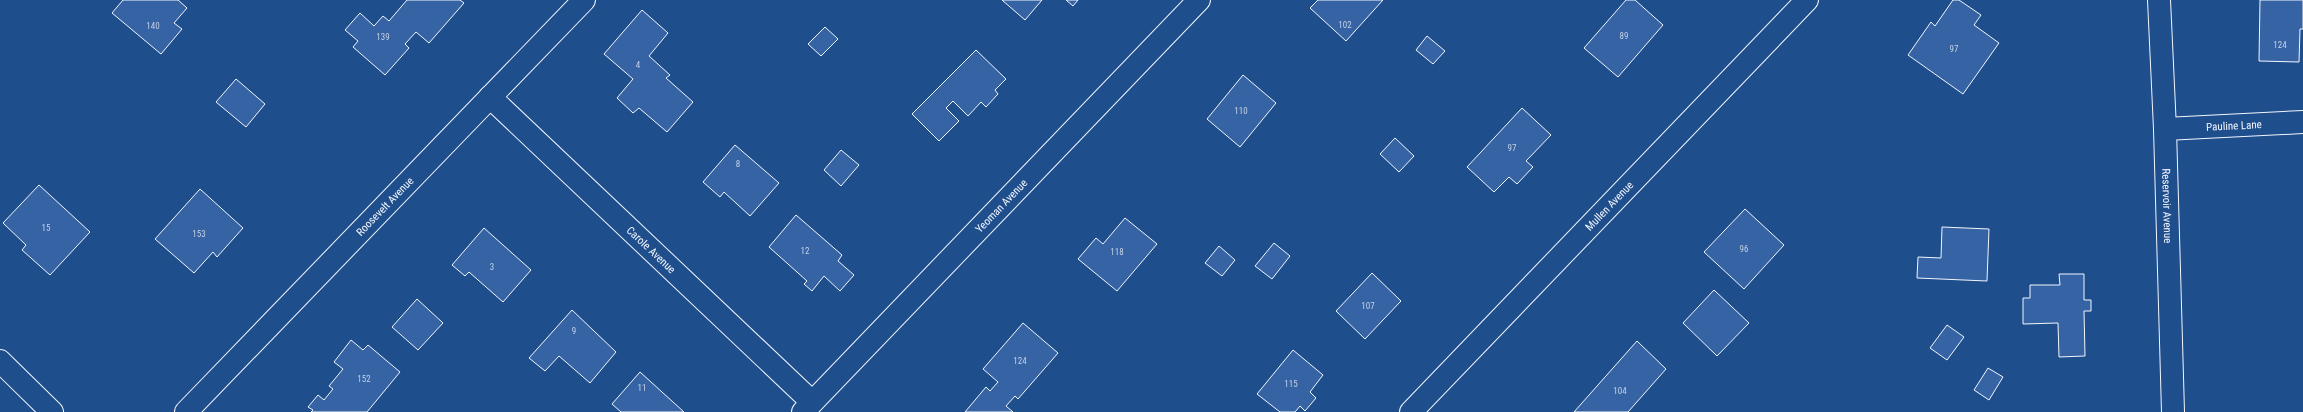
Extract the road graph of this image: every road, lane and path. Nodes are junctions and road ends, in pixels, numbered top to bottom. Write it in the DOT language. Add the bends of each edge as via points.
graph roads {
  1 [pos="584,0"];
  2 [pos="1199,0"];
  3 [pos="1807,0"];
  4 [pos="2159,0"];
  5 [pos="490,97"];
  6 [pos="2303,122"];
  7 [pos="2165,129"];
  8 [pos="0,361"];
  9 [pos="808,407"];
  10 [pos="52,412"];
  11 [pos="186,412"];
  12 [pos="1411,412"];
  13 [pos="2173,412"];
  1 -- 5 [label="street, Roosevelt Avenue"];
  2 -- 9 [label="street, Yeoman Avenue"];
  3 -- 12 [label="street, Mullen Avenue"];
  4 -- 7 [label="street, Reservoir Avenue"];
  5 -- 9 [label="street, Carole Avenue"];
  5 -- 11 [label="street, Roosevelt Avenue"];
  6 -- 7 [label="street, Pauline Lane"];
  7 -- 13 [label="street, Reservoir Avenue"];
  8 -- 10 [label="street"];
}
